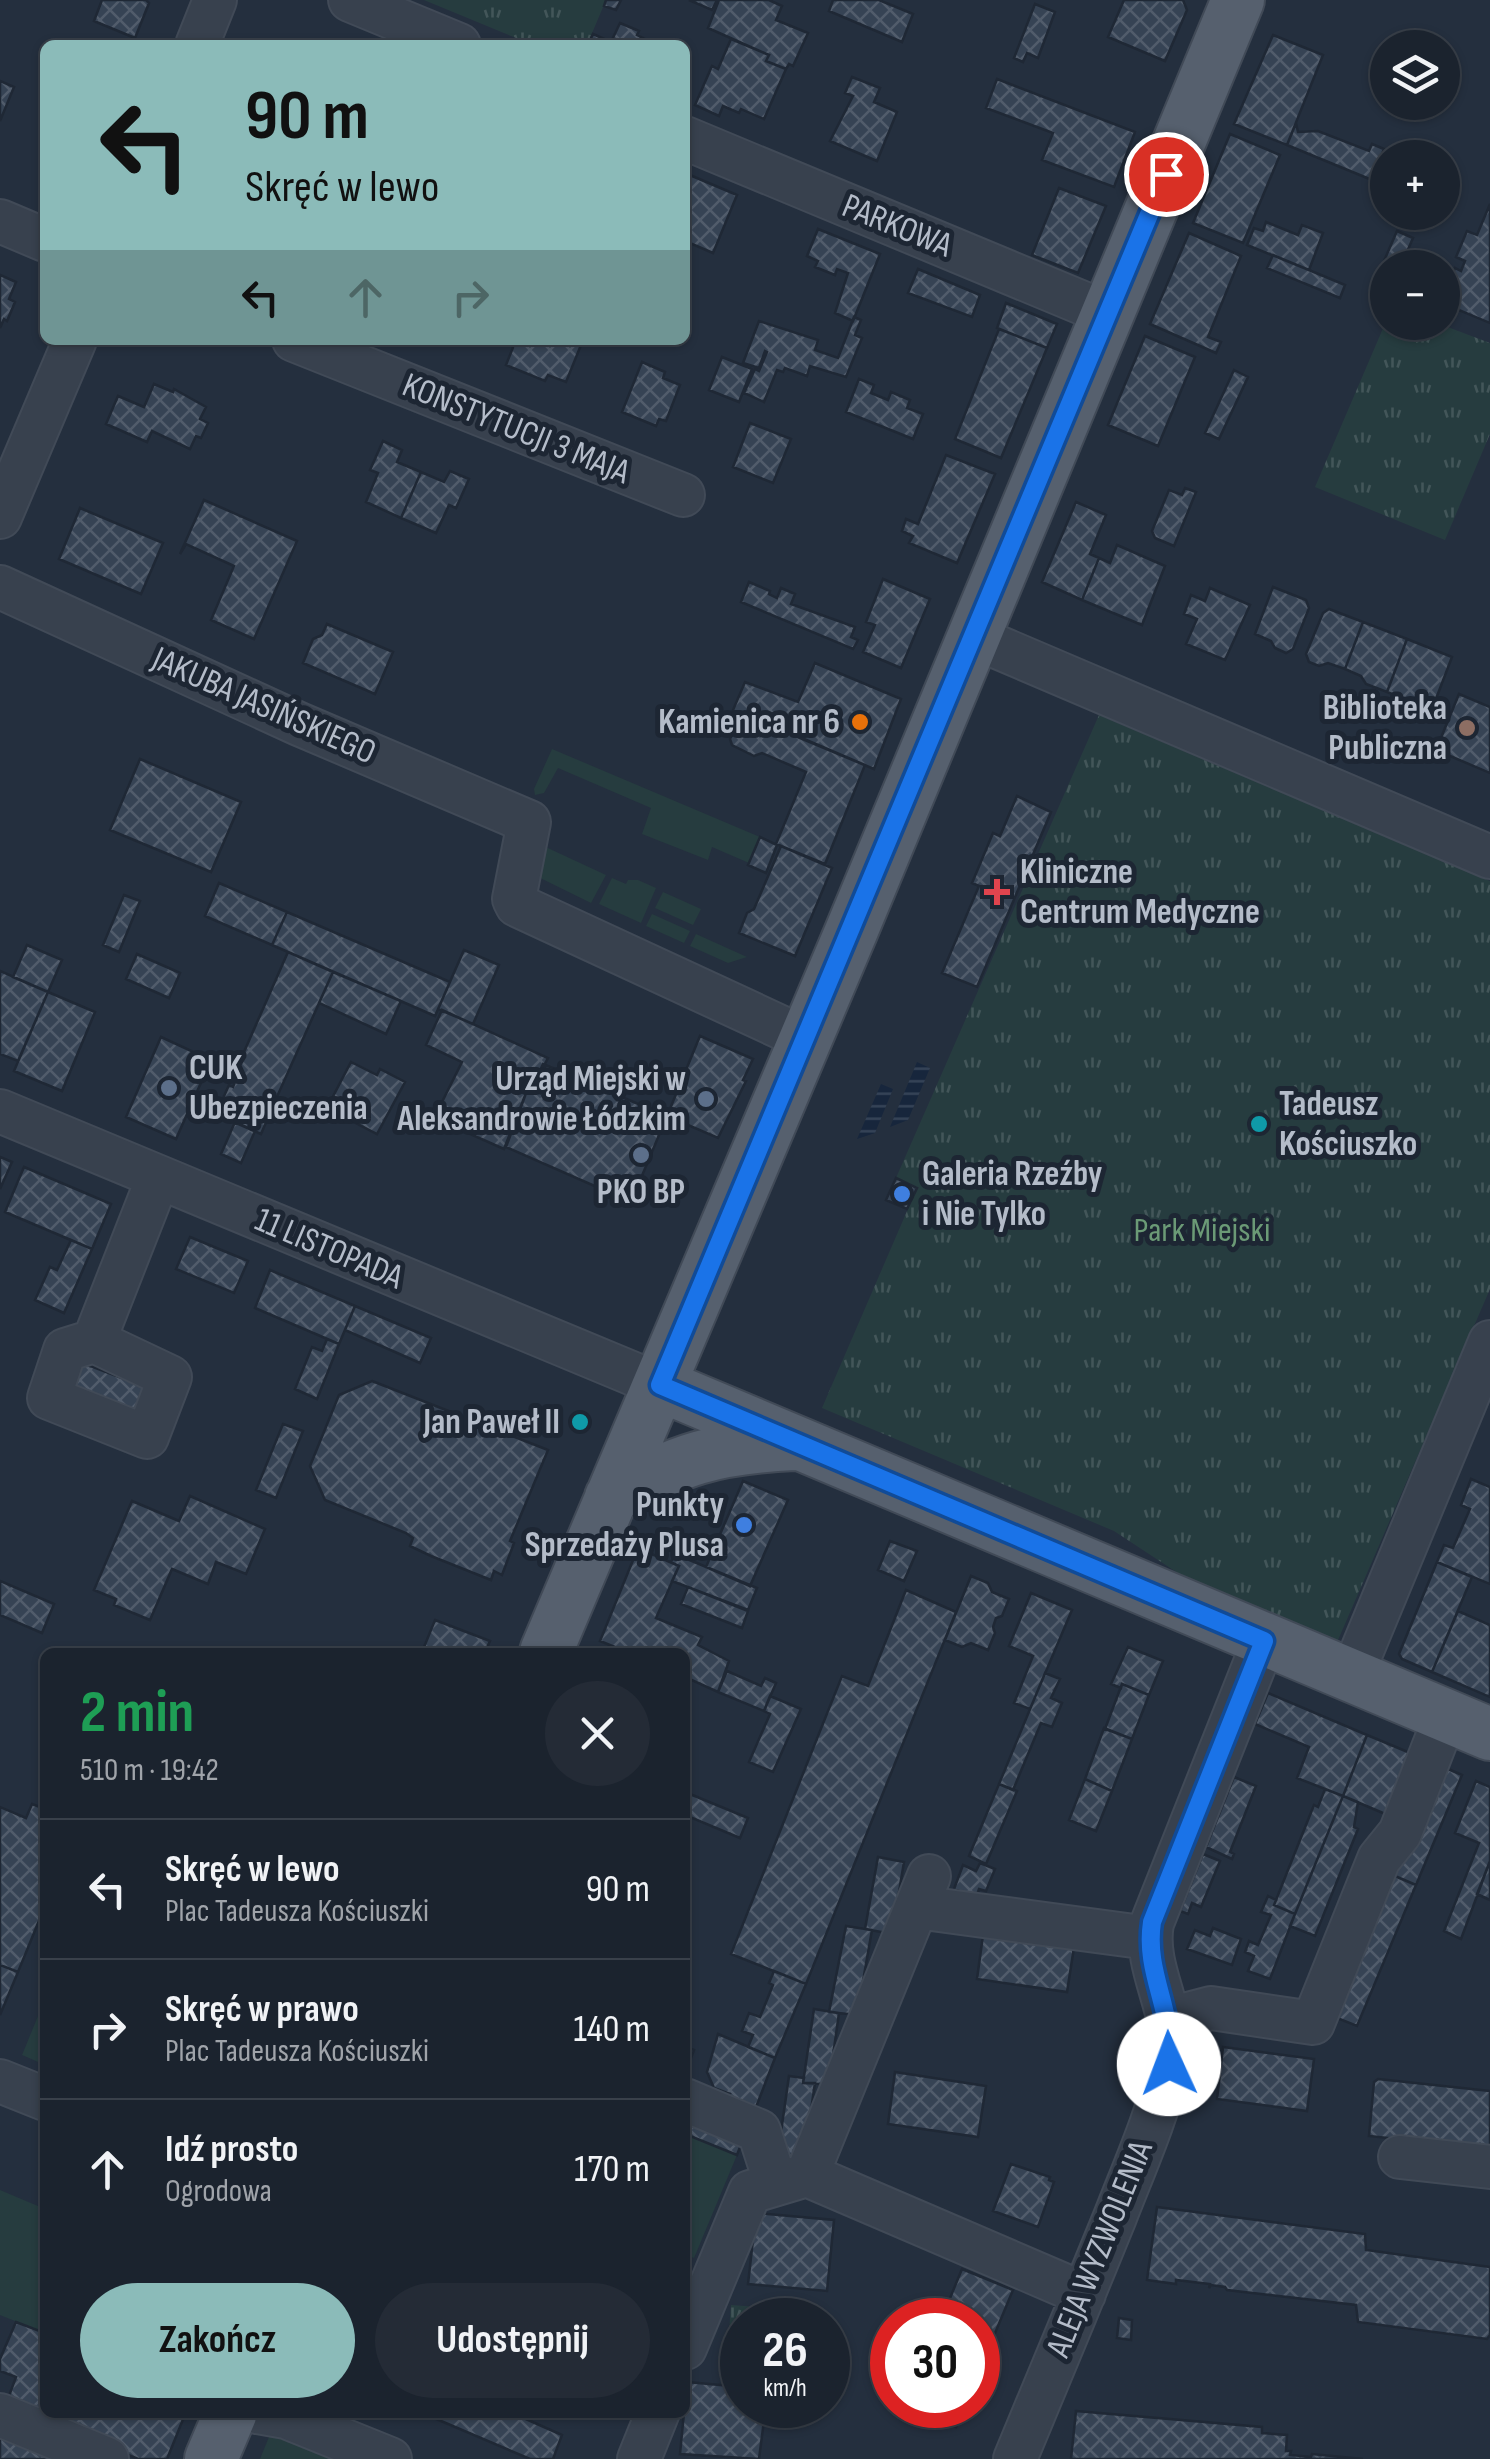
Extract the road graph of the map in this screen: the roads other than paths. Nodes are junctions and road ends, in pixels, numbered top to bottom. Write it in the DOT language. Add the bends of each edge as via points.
graph roads {
  1 [pos="215,0"];
  2 [pos="350,0"];
  3 [pos="1238,0"];
  4 [pos="199,40"];
  5 [pos="447,40"];
  6 [pos="690,140"];
  7 [pos="0,221"];
  8 [pos="40,238"];
  9 [pos="1108,314"];
  10 [pos="73,345"];
  11 [pos="306,345"];
  12 [pos="683,496"];
  13 [pos="0,516"];
  14 [pos="0,586"];
  15 [pos="974,638"];
  16 [pos="1490,857"];
  17 [pos="804,1038"];
  18 [pos="0,1111"];
  19 [pos="158,1178"];
  20 [pos="94,1341"];
  21 [pos="1490,1342"];
  22 [pos="660,1385"];
  23 [pos="797,1444"];
  24 [pos="611,1498"];
  25 [pos="1264,1641"];
  26 [pos="548,1648"];
  27 [pos="1350,1677"];
  28 [pos="1468,1725"];
  29 [pos="1149,1938"];
  30 [pos="1169,2019"];
  31 [pos="0,2081"];
  32 [pos="40,2097"];
  33 [pos="690,2102"];
  34 [pos="1400,2157"];
  35 [pos="1490,2167"];
  36 [pos="791,2180"];
  37 [pos="1084,2294"];
  38 [pos="690,2336"];
  39 [pos="0,2415"];
  40 [pos="229,2418"];
  41 [pos="288,2418"];
  42 [pos="655,2418"];
  43 [pos="107,2459"];
  44 [pos="212,2459"];
  45 [pos="390,2459"];
  46 [pos="638,2459"];
  47 [pos="1015,2459"];
  1 -- 4 [label="street"];
  2 -- 5 [label="street"];
  3 -- 9 [label="main road"];
  6 -- 9 [label="street, PARKOWA"];
  7 -- 8 [label="street"];
  9 -- 15 [label="main road"];
  10 -- 13 [label="street"];
  11 -- 12 [label="street, KONSTYTUCJI 3 MAJA"];
  14 -- 17 [label="street, JAKUBA JASIŃSKIEGO" via="529,822 517,906"];
  15 -- 16 [label="street"];
  15 -- 17 [label="main road"];
  17 -- 22 [label="main road"];
  18 -- 19 [label="street, 11 LISTOPADA"];
  19 -- 20 [label="street"];
  19 -- 22 [label="street, 11 LISTOPADA"];
  21 -- 27 [label="street"];
  22 -- 23 [label="main road"];
  22 -- 24 [label="main road"];
  23 -- 24 [label="main road" via="683,1460"];
  23 -- 25 [label="main road"];
  24 -- 26 [label="main road"];
  25 -- 27 [label="main road"];
  25 -- 29 [label="street, ALEJA WYZWOLENIA"];
  27 -- 28 [label="main road"];
  28 -- 30 [label="street" via="1380,1859 1312,2023 1211,2008"];
  29 -- 30 [label="street, ALEJA WYZWOLENIA"];
  29 -- 36 [label="street" via="923,1891"];
  30 -- 37 [label="street, ALEJA WYZWOLENIA" via="1169,2064"];
  31 -- 32 [label="street"];
  33 -- 36 [label="street" via="759,2131"];
  34 -- 35 [label="street"];
  36 -- 37 [label="street"];
  36 -- 38 [label="street" via="750,2192"];
  37 -- 47 [label="street, ALEJA WYZWOLENIA"];
  39 -- 43 [label="street"];
  40 -- 44 [label="main road"];
  41 -- 45 [label="street"];
  42 -- 46 [label="street"];
}
